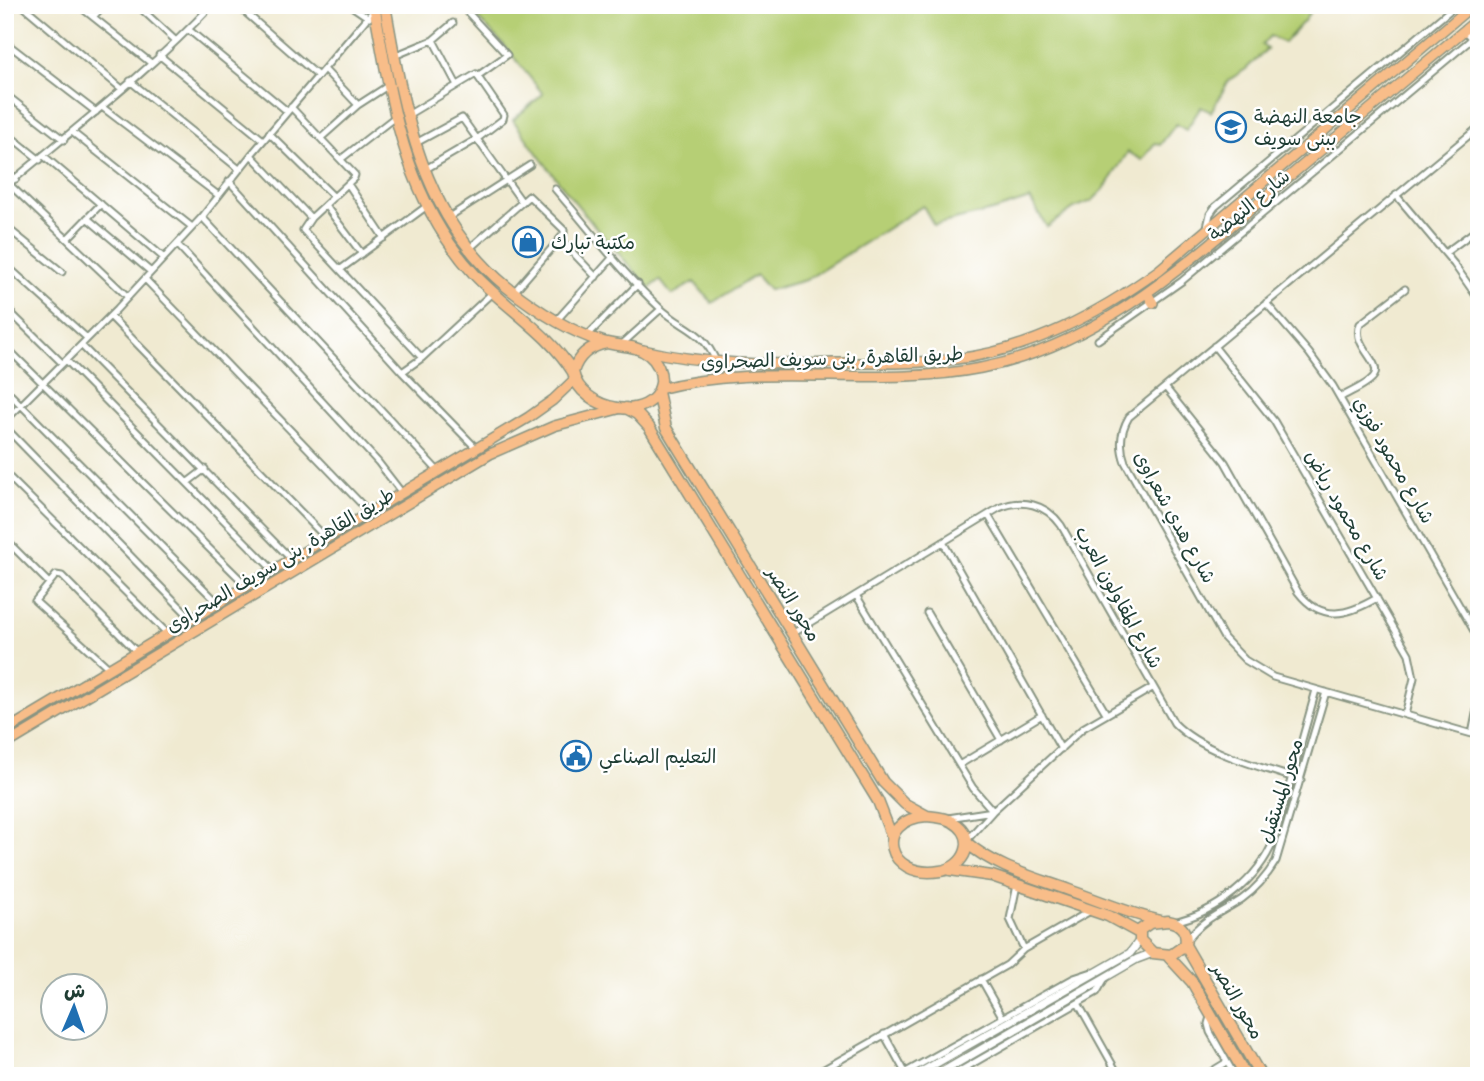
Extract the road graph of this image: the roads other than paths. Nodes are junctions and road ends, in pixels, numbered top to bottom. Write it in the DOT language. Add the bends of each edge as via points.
graph roads {
  1 [pos="22,5"];
  2 [pos="78,5"];
  3 [pos="104,5"];
  4 [pos="138,5"];
  5 [pos="237,5"];
  6 [pos="350,5"];
  7 [pos="461,5"];
  8 [pos="1456,5"];
  9 [pos="1473,5"];
  10 [pos="207,7"];
  11 [pos="376,9"];
  12 [pos="93,17"];
  13 [pos="1479,18"];
  14 [pos="453,23"];
  15 [pos="189,30"];
  16 [pos="1464,30"];
  17 [pos="1479,33"];
  18 [pos="1472,39"];
  19 [pos="433,40"];
  20 [pos="176,41"];
  21 [pos="5,42"];
  22 [pos="1479,47"];
  23 [pos="159,55"];
  24 [pos="394,56"];
  25 [pos="1389,61"];
  26 [pos="151,63"];
  27 [pos="324,69"];
  28 [pos="1396,71"];
  29 [pos="480,75"];
  30 [pos="318,76"];
  31 [pos="130,81"];
  32 [pos="389,85"];
  33 [pos="457,85"];
  34 [pos="122,89"];
  35 [pos="5,94"];
  36 [pos="358,105"];
  37 [pos="102,107"];
  38 [pos="289,109"];
  39 [pos="96,112"];
  40 [pos="401,117"];
  41 [pos="1479,127"];
  42 [pos="5,132"];
  43 [pos="72,132"];
  44 [pos="269,133"];
  45 [pos="321,138"];
  46 [pos="477,139"];
  47 [pos="64,140"];
  48 [pos="263,140"];
  49 [pos="414,144"];
  50 [pos="251,155"];
  51 [pos="42,158"];
  52 [pos="341,159"];
  53 [pos="530,166"];
  54 [pos="239,169"];
  55 [pos="5,170"];
  56 [pos="424,170"];
  57 [pos="16,178"];
  58 [pos="229,181"];
  59 [pos="507,181"];
  60 [pos="348,184"];
  61 [pos="7,186"];
  62 [pos="555,188"];
  63 [pos="218,195"];
  64 [pos="1396,195"];
  65 [pos="334,197"];
  66 [pos="1243,200"];
  67 [pos="522,202"];
  68 [pos="101,204"];
  69 [pos="325,205"];
  70 [pos="427,206"];
  71 [pos="1250,209"];
  72 [pos="202,217"];
  73 [pos="449,217"];
  74 [pos="87,218"];
  75 [pos="311,218"];
  76 [pos="5,226"];
  77 [pos="192,227"];
  78 [pos="1479,228"];
  79 [pos="1205,231"];
  80 [pos="384,238"];
  81 [pos="67,239"];
  82 [pos="560,239"];
  83 [pos="177,244"];
  84 [pos="470,248"];
  85 [pos="1445,253"];
  86 [pos="362,254"];
  87 [pos="613,257"];
  88 [pos="164,258"];
  89 [pos="5,264"];
  90 [pos="341,269"];
  91 [pos="62,272"];
  92 [pos="151,272"];
  93 [pos="596,277"];
  94 [pos="145,279"];
  95 [pos="638,284"];
  96 [pos="1405,289"];
  97 [pos="514,292"];
  98 [pos="492,293"];
  99 [pos="1147,293"];
  100 [pos="128,297"];
  101 [pos="1479,300"];
  102 [pos="1153,303"];
  103 [pos="1266,303"];
  104 [pos="5,307"];
  105 [pos="661,309"];
  106 [pos="541,312"];
  107 [pos="110,316"];
  108 [pos="556,321"];
  109 [pos="533,326"];
  110 [pos="587,336"];
  111 [pos="87,338"];
  112 [pos="1098,340"];
  113 [pos="607,343"];
  114 [pos="81,345"];
  115 [pos="622,345"];
  116 [pos="5,346"];
  117 [pos="1214,346"];
  118 [pos="636,348"];
  119 [pos="422,358"];
  120 [pos="64,362"];
  121 [pos="718,363"];
  122 [pos="402,372"];
  123 [pos="574,376"];
  124 [pos="43,383"];
  125 [pos="1165,387"];
  126 [pos="5,389"];
  127 [pos="658,390"];
  128 [pos="1340,398"];
  129 [pos="21,405"];
  130 [pos="622,408"];
  131 [pos="529,416"];
  132 [pos="5,421"];
  133 [pos="5,427"];
  134 [pos="538,432"];
  135 [pos="476,448"];
  136 [pos="205,469"];
  137 [pos="438,471"];
  138 [pos="5,473"];
  139 [pos="188,482"];
  140 [pos="402,493"];
  141 [pos="369,512"];
  142 [pos="988,515"];
  143 [pos="326,538"];
  144 [pos="5,539"];
  145 [pos="943,542"];
  146 [pos="291,559"];
  147 [pos="273,570"];
  148 [pos="49,583"];
  149 [pos="247,586"];
  150 [pos="856,595"];
  151 [pos="1377,598"];
  152 [pos="218,603"];
  153 [pos="927,613"];
  154 [pos="189,621"];
  155 [pos="193,632"];
  156 [pos="167,634"];
  157 [pos="792,634"];
  158 [pos="1479,642"];
  159 [pos="137,652"];
  160 [pos="110,669"];
  161 [pos="1152,688"];
  162 [pos="1316,690"];
  163 [pos="1326,692"];
  164 [pos="1479,699"];
  165 [pos="1107,713"];
  166 [pos="1042,715"];
  167 [pos="1405,715"];
  168 [pos="5,731"];
  169 [pos="1475,735"];
  170 [pos="1001,740"];
  171 [pos="5,745"];
  172 [pos="1061,749"];
  173 [pos="959,765"];
  174 [pos="1291,776"];
  175 [pos="1301,780"];
  176 [pos="993,811"];
  177 [pos="927,816"];
  178 [pos="944,818"];
  179 [pos="892,837"];
  180 [pos="967,842"];
  181 [pos="949,870"];
  182 [pos="1017,885"];
  183 [pos="1092,910"];
  184 [pos="1167,921"];
  185 [pos="1139,937"];
  186 [pos="1185,943"];
  187 [pos="1024,949"];
  188 [pos="1153,953"];
  189 [pos="1167,955"];
  190 [pos="1197,965"];
  191 [pos="1184,972"];
  192 [pos="1105,978"];
  193 [pos="981,979"];
  194 [pos="1078,1003"];
  195 [pos="1211,1014"];
  196 [pos="1015,1015"];
  197 [pos="1003,1018"];
  198 [pos="884,1034"];
  199 [pos="1227,1062"];
  200 [pos="902,1074"];
  201 [pos="812,1076"];
  202 [pos="914,1076"];
  203 [pos="935,1076"];
  204 [pos="951,1076"];
  205 [pos="1119,1076"];
  206 [pos="1126,1076"];
  207 [pos="1204,1076"];
  208 [pos="1235,1076"];
  209 [pos="1246,1076"];
  210 [pos="1261,1076"];
  1 -- 34 [label="street"];
  2 -- 12 [label="street"];
  3 -- 12 [label="street"];
  4 -- 20 [label="street"];
  5 -- 30 [label="street"];
  6 -- 11 [label="street"];
  7 -- 29 [label="street" via="507,55"];
  8 -- 25 [label="street"];
  9 -- 28 [label="main road, طريق القاهرة, بنى سويف الصحراوى"];
  10 -- 15 [label="street"];
  11 -- 24 [label="highway"];
  11 -- 27 [label="street"];
  11 -- 32 [label="highway"];
  12 -- 26 [label="street"];
  13 -- 16 [label="main road, طريق القاهرة, بنى سويف الصحراوى"];
  14 -- 19 [label="street"];
  15 -- 20 [label="street"];
  15 -- 38 [label="street"];
  16 -- 18 [label="street"];
  16 -- 71 [label="main road, طريق القاهرة, بنى سويف الصحراوى"];
  17 -- 18 [label="street, شارع النهضة"];
  18 -- 22 [label="street"];
  18 -- 102 [label="street, شارع النهضة"];
  19 -- 24 [label="street"];
  19 -- 33 [label="street"];
  20 -- 23 [label="street"];
  21 -- 39 [label="street"];
  23 -- 26 [label="street"];
  23 -- 48 [label="street"];
  24 -- 40 [label="highway"];
  25 -- 28 [label="main road"];
  25 -- 79 [label="street" via="1215,207"];
  26 -- 31 [label="street"];
  27 -- 30 [label="street"];
  27 -- 36 [label="street"];
  28 -- 66 [label="main road, طريق القاهرة, بنى سويف الصحراوى"];
  29 -- 33 [label="street"];
  29 -- 46 [label="street" via="504,117"];
  30 -- 38 [label="street"];
  31 -- 34 [label="street"];
  31 -- 54 [label="street"];
  32 -- 36 [label="street"];
  32 -- 40 [label="highway"];
  33 -- 40 [label="street"];
  34 -- 37 [label="street"];
  35 -- 47 [label="street"];
  36 -- 45 [label="street"];
  37 -- 39 [label="street"];
  37 -- 63 [label="street"];
  38 -- 44 [label="street"];
  38 -- 45 [label="street"];
  39 -- 43 [label="street"];
  40 -- 49 [label="highway"];
  40 -- 52 [label="street"];
  40 -- 70 [label="highway" via="411,172"];
  41 -- 64 [label="street, شارع هدي شعراوى"];
  42 -- 51 [label="street"];
  43 -- 47 [label="street"];
  43 -- 77 [label="street"];
  44 -- 48 [label="street"];
  44 -- 65 [label="street"];
  45 -- 52 [label="street"];
  46 -- 49 [label="street" via="461,118"];
  46 -- 56 [label="street"];
  46 -- 59 [label="street"];
  47 -- 51 [label="street"];
  48 -- 50 [label="street"];
  49 -- 56 [label="highway"];
  50 -- 54 [label="street"];
  50 -- 75 [label="street"];
  51 -- 57 [label="street"];
  51 -- 68 [label="street"];
  52 -- 60 [label="street" via="355,175"];
  53 -- 59 [label="street"];
  54 -- 58 [label="street"];
  55 -- 57 [label="street"];
  56 -- 73 [label="highway"];
  57 -- 61 [label="street"];
  58 -- 63 [label="street"];
  58 -- 122 [label="street"];
  59 -- 67 [label="street"];
  59 -- 73 [label="street"];
  60 -- 65 [label="street"];
  60 -- 80 [label="street"];
  61 -- 81 [label="street"];
  62 -- 87 [label="street"];
  63 -- 72 [label="street"];
  64 -- 85 [label="street"];
  64 -- 103 [label="street, شارع هدي شعراوى"];
  65 -- 69 [label="street"];
  66 -- 71 [label="main road"];
  66 -- 79 [label="main road, طريق القاهرة, بنى سويف الصحراوى"];
  67 -- 82 [label="street" via="532,197 565,232"];
  67 -- 84 [label="street"];
  68 -- 74 [label="street"];
  68 -- 88 [label="street"];
  69 -- 75 [label="street"];
  69 -- 86 [label="street"];
  70 -- 80 [label="street"];
  70 -- 98 [label="highway" via="456,252"];
  71 -- 99 [label="main road, طريق القاهرة, بنى سويف الصحراوى"];
  72 -- 77 [label="street"];
  72 -- 137 [label="street"];
  73 -- 84 [label="highway"];
  74 -- 81 [label="street"];
  74 -- 92 [label="street"];
  75 -- 90 [label="street" via="303,230"];
  76 -- 91 [label="street"];
  77 -- 83 [label="street"];
  78 -- 85 [label="street"];
  79 -- 121 [label="main road, طريق القاهرة, بنى سويف الصحراوى" via="1159,270 1108,304 1058,331 1011,348 936,361"];
  80 -- 86 [label="street"];
  81 -- 100 [label="street"];
  82 -- 93 [label="street"];
  82 -- 97 [label="street"];
  83 -- 88 [label="street"];
  83 -- 140 [label="street" via="379,462"];
  84 -- 97 [label="highway"];
  85 -- 101 [label="street"];
  86 -- 90 [label="street"];
  87 -- 93 [label="street"];
  87 -- 95 [label="street"];
  88 -- 92 [label="street"];
  89 -- 111 [label="street"];
  90 -- 119 [label="street"];
  92 -- 94 [label="street"];
  93 -- 108 [label="street"];
  94 -- 100 [label="street"];
  94 -- 141 [label="street"];
  95 -- 105 [label="street"];
  95 -- 110 [label="street"];
  96 -- 128 [label="street" via="1360,324 1358,339 1375,373"];
  97 -- 106 [label="highway"];
  98 -- 109 [label="highway"];
  98 -- 119 [label="street"];
  99 -- 102 [label="main road"];
  99 -- 127 [label="main road, طريق القاهرة, بنى سويف الصحراوى" via="1070,340 998,364 940,374 779,381 711,378"];
  100 -- 107 [label="street"];
  102 -- 112 [label="street, شارع النهضة"];
  103 -- 117 [label="street, شارع هدي شعراوى"];
  103 -- 128 [label="street, شارع محمود فوزي"];
  104 -- 120 [label="street"];
  105 -- 115 [label="street"];
  105 -- 121 [label="street" via="704,339"];
  106 -- 108 [label="highway"];
  106 -- 109 [label="highway" via="543,321"];
  107 -- 111 [label="street"];
  107 -- 143 [label="street"];
  108 -- 110 [label="highway"];
  109 -- 123 [label="highway"];
  110 -- 113 [label="highway"];
  111 -- 114 [label="street"];
  113 -- 115 [label="highway"];
  113 -- 123 [label="highway" via="587,350"];
  114 -- 120 [label="street"];
  114 -- 136 [label="street"];
  115 -- 118 [label="highway"];
  116 -- 124 [label="street"];
  117 -- 125 [label="street, شارع هدي شعراوى"];
  117 -- 151 [label="street, شارع محمود رياض" via="1273,421"];
  118 -- 121 [label="main road, طريق القاهرة, بنى سويف الصحراوى"];
  118 -- 127 [label="highway" via="657,364"];
  119 -- 122 [label="street"];
  120 -- 124 [label="street"];
  120 -- 139 [label="street"];
  122 -- 135 [label="street"];
  123 -- 130 [label="highway" via="580,389 598,404"];
  123 -- 131 [label="main road, طريق القاهرة, بنى سويف الصحراوى" via="553,400"];
  124 -- 129 [label="street"];
  124 -- 149 [label="street"];
  125 -- 151 [label="street" via="1225,463 1306,600 1320,610 1340,613 1355,611"];
  125 -- 162 [label="street, شارع هدي شعراوى" via="1125,422 1121,442 1125,462 1230,646 1263,673"];
  126 -- 129 [label="street"];
  127 -- 130 [label="highway" via="645,403"];
  127 -- 157 [label="highway, محور النصر" via="666,428"];
  128 -- 158 [label="street, شارع محمود فوزي"];
  129 -- 132 [label="street"];
  129 -- 152 [label="street"];
  130 -- 134 [label="main road, طريق القاهرة, بنى سويف الصحراوى"];
  130 -- 179 [label="highway, محور النصر" via="637,414 649,427 878,801"];
  131 -- 134 [label="main road"];
  131 -- 135 [label="main road, طريق القاهرة, بنى سويف الصحراوى"];
  133 -- 154 [label="street"];
  134 -- 155 [label="main road, طريق القاهرة, بنى سويف الصحراوى" via="475,462"];
  135 -- 137 [label="main road, طريق القاهرة, بنى سويف الصحراوى"];
  136 -- 139 [label="street"];
  136 -- 146 [label="street"];
  137 -- 140 [label="main road, طريق القاهرة, بنى سويف الصحراوى"];
  138 -- 156 [label="street"];
  139 -- 147 [label="street"];
  140 -- 141 [label="main road, طريق القاهرة, بنى سويف الصحراوى"];
  141 -- 143 [label="main road, طريق القاهرة, بنى سويف الصحراوى"];
  142 -- 145 [label="street, شارع المقاولون العرب"];
  142 -- 161 [label="street, شارع المقاولون العرب" via="1005,505 1024,503 1053,515"];
  142 -- 165 [label="street"];
  143 -- 146 [label="main road, طريق القاهرة, بنى سويف الصحراوى"];
  144 -- 148 [label="street"];
  145 -- 150 [label="street, شارع المقاولون العرب"];
  145 -- 166 [label="street"];
  146 -- 147 [label="main road, طريق القاهرة, بنى سويف الصحراوى"];
  147 -- 149 [label="main road, طريق القاهرة, بنى سويف الصحراوى"];
  148 -- 159 [label="street" via="62,576"];
  148 -- 160 [label="street" via="36,602"];
  149 -- 152 [label="main road, طريق القاهرة, بنى سويف الصحراوى"];
  150 -- 157 [label="street, شارع المقاولون العرب"];
  150 -- 173 [label="street"];
  151 -- 167 [label="street, شارع محمود رياض" via="1412,660 1413,684"];
  152 -- 154 [label="main road, طريق القاهرة, بنى سويف الصحراوى"];
  153 -- 170 [label="street"];
  154 -- 155 [label="main road"];
  154 -- 156 [label="main road, طريق القاهرة, بنى سويف الصحراوى"];
  155 -- 171 [label="main road, طريق القاهرة, بنى سويف الصحراوى"];
  156 -- 159 [label="main road, طريق القاهرة, بنى سويف الصحراوى"];
  157 -- 177 [label="highway, محور النصر" via="888,788"];
  159 -- 160 [label="main road, طريق القاهرة, بنى سويف الصحراوى"];
  160 -- 168 [label="main road, طريق القاهرة, بنى سويف الصحراوى"];
  161 -- 165 [label="street"];
  161 -- 174 [label="street, شارع المقاولون العرب" via="1174,723 1196,741"];
  162 -- 163 [label="street, شارع هدي شعراوى"];
  162 -- 174 [label="street, محور المستقبل"];
  163 -- 167 [label="street, شارع هدي شعراوى"];
  163 -- 175 [label="street, محور المستقبل"];
  164 -- 169 [label="street"];
  165 -- 172 [label="street"];
  166 -- 170 [label="street"];
  166 -- 172 [label="street"];
  167 -- 169 [label="street, شارع هدي شعراوى"];
  170 -- 173 [label="street"];
  172 -- 176 [label="street"];
  173 -- 176 [label="street"];
  174 -- 175 [label="street, شارع المقاولون العرب"];
  174 -- 184 [label="street, محور المستقبل" via="1274,840 1258,869 1237,890 1204,911"];
  175 -- 186 [label="street, محور المستقبل" via="1279,853 1266,876 1242,899 1201,924"];
  176 -- 178 [label="street"];
  176 -- 180 [label="street"];
  177 -- 178 [label="highway"];
  177 -- 179 [label="highway" via="907,821"];
  178 -- 180 [label="highway" via="957,825"];
  179 -- 181 [label="highway" via="894,854 908,869"];
  180 -- 181 [label="highway" via="961,862"];
  180 -- 184 [label="highway" via="997,863 1137,915"];
  181 -- 182 [label="highway"];
  182 -- 183 [label="highway"];
  182 -- 187 [label="street" via="1010,919"];
  183 -- 185 [label="highway" via="1116,919"];
  183 -- 187 [label="street"];
  184 -- 185 [label="highway" via="1147,924"];
  184 -- 186 [label="highway" via="1183,929"];
  185 -- 188 [label="highway"];
  185 -- 196 [label="street" via="1130,953"];
  186 -- 189 [label="highway"];
  186 -- 190 [label="highway, محور النصر"];
  187 -- 193 [label="street"];
  188 -- 189 [label="highway"];
  188 -- 192 [label="street"];
  189 -- 191 [label="highway, محور النصر"];
  190 -- 191 [label="highway"];
  190 -- 210 [label="highway, محور النصر"];
  191 -- 195 [label="highway, محور النصر"];
  192 -- 194 [label="street" via="1099,991"];
  192 -- 203 [label="street"];
  193 -- 197 [label="street"];
  193 -- 198 [label="street"];
  194 -- 204 [label="street"];
  194 -- 205 [label="street"];
  195 -- 199 [label="street" via="1209,1029"];
  195 -- 209 [label="highway, محور النصر"];
  196 -- 197 [label="street"];
  196 -- 202 [label="street"];
  197 -- 200 [label="street"];
  198 -- 200 [label="street"];
  198 -- 201 [label="street"];
  199 -- 207 [label="street"];
  199 -- 208 [label="street"];
  205 -- 206 [label="street"];
}
